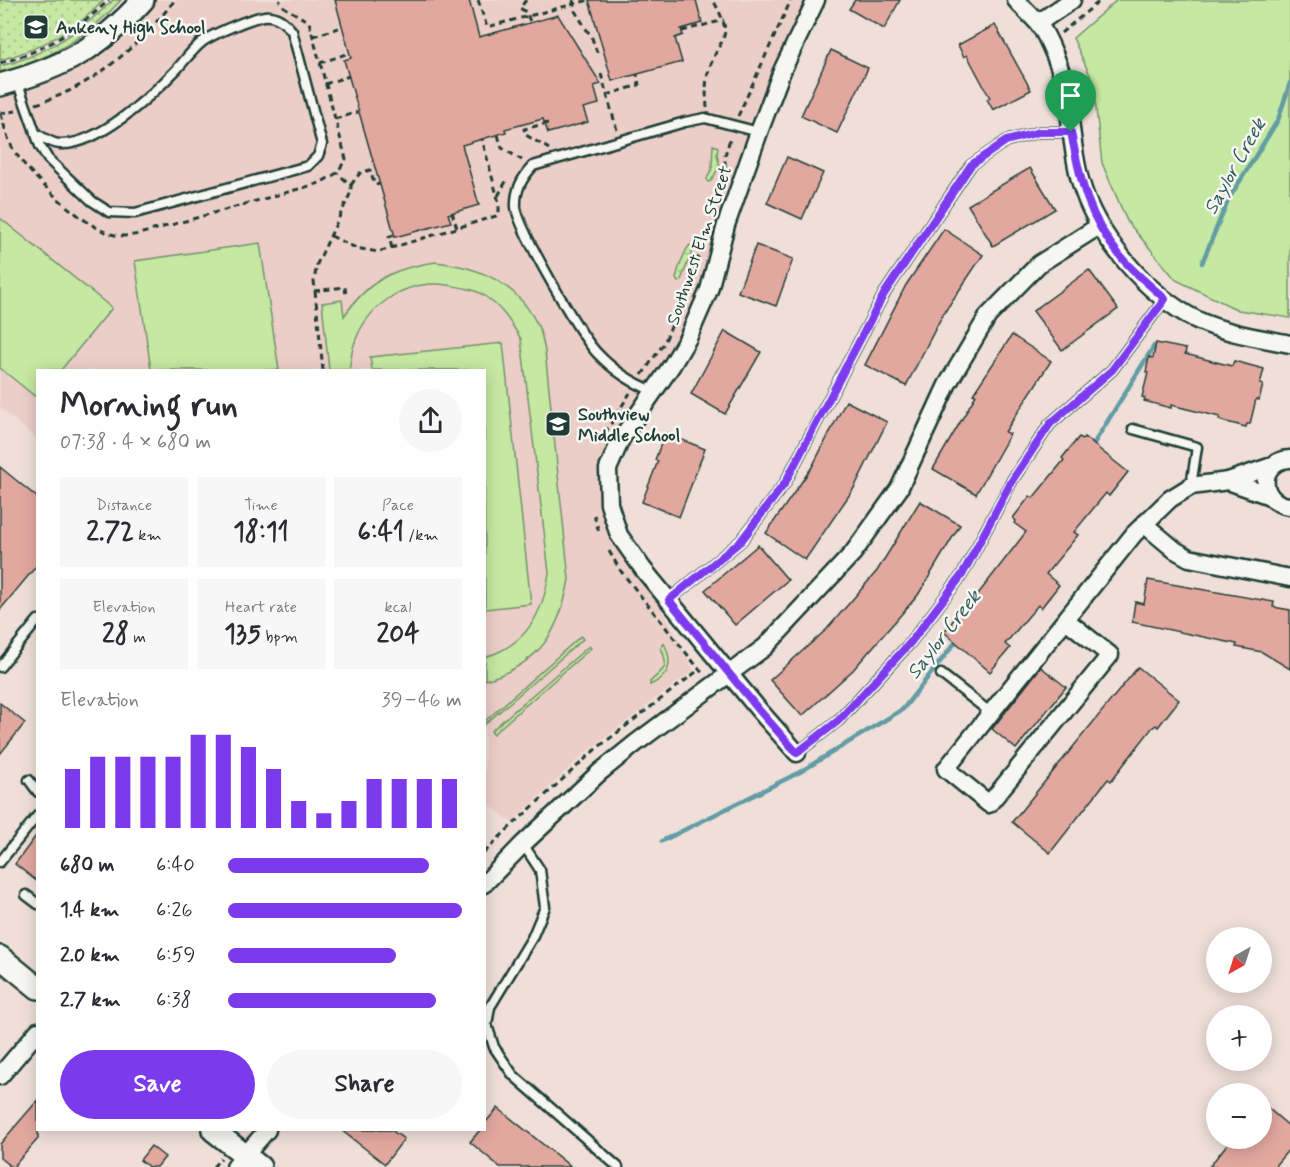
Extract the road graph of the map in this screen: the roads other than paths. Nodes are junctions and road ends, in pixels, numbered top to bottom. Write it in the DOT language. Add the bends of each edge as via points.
graph roads {
  1 [pos="143,0"];
  2 [pos="816,0"];
  3 [pos="1016,0"];
  4 [pos="1072,0"];
  5 [pos="1038,23"];
  6 [pos="8,83"];
  7 [pos="759,132"];
  8 [pos="1071,132"];
  9 [pos="35,133"];
  10 [pos="1099,226"];
  11 [pos="1165,299"];
  12 [pos="1290,344"];
  13 [pos="654,391"];
  14 [pos="1133,429"];
  15 [pos="1284,460"];
  16 [pos="1228,481"];
  17 [pos="1191,486"];
  18 [pos="1270,496"];
  19 [pos="1290,506"];
  20 [pos="1144,524"];
  21 [pos="1290,579"];
  22 [pos="669,600"];
  23 [pos="1066,620"];
  24 [pos="36,622"];
  25 [pos="0,666"];
  26 [pos="730,674"];
  27 [pos="941,674"];
  28 [pos="991,713"];
  29 [pos="797,753"];
  30 [pos="29,780"];
  31 [pos="36,789"];
  32 [pos="36,817"];
  33 [pos="523,844"];
  34 [pos="0,862"];
  35 [pos="486,882"];
  36 [pos="26,895"];
  37 [pos="36,902"];
  38 [pos="0,957"];
  39 [pos="33,981"];
  40 [pos="36,1033"];
  41 [pos="0,1076"];
  42 [pos="214,1131"];
  43 [pos="266,1131"];
  44 [pos="246,1163"];
  45 [pos="618,1167"];
  1 -- 6 [label="street" via="93,47"];
  2 -- 7 [label="street, Southwest Elm Street" via="782,71"];
  3 -- 5 [label="street"];
  4 -- 5 [label="street"];
  5 -- 8 [label="street" via="1066,87"];
  6 -- 9 [label="lane"];
  7 -- 13 [label="street, Southwest Elm Street" via="708,290 688,338"];
  7 -- 13 [label="lane" via="705,118 685,122 533,166 517,190 516,209 528,239 585,339 616,371"];
  8 -- 10 [label="street" via="1080,181"];
  8 -- 22 [label="lane" via="1039,132 1006,141 971,165 884,294 785,483 741,541"];
  9 -- 9 [label="lane" via="48,159 92,201 109,212 135,213 308,166 318,156 322,144 292,31 270,16 232,27 202,42 140,104 107,129 76,143 58,145"];
  10 -- 11 [label="street" via="1121,258"];
  10 -- 26 [label="street" via="1039,264 988,316 947,384 899,489 853,552 765,647"];
  11 -- 12 [label="street" via="1198,320"];
  11 -- 29 [label="lane" via="1112,370 1050,424 1013,479 962,575 910,643 838,721"];
  13 -- 22 [label="street, Southwest Elm Street" via="621,439 609,469 609,504 619,536"];
  14 -- 17 [label="lane" via="1197,447"];
  15 -- 16 [label="street"];
  15 -- 18 [label="street" via="1265,481"];
  16 -- 17 [label="street"];
  16 -- 18 [label="street"];
  17 -- 20 [label="street" via="1170,499"];
  18 -- 19 [label="street" via="1281,505"];
  20 -- 21 [label="street" via="1189,558"];
  20 -- 23 [label="street"];
  22 -- 26 [label="street, Southwest Elm Street"];
  23 -- 28 [label="street"];
  23 -- 28 [label="street" via="1110,655 989,804 946,769"];
  24 -- 25 [label="lane"];
  26 -- 29 [label="street, Southwest Elm Street"];
  26 -- 33 [label="street" via="600,772"];
  27 -- 28 [label="lane"];
  30 -- 31 [label="lane"];
  32 -- 34 [label="lane"];
  33 -- 35 [label="street"];
  33 -- 45 [label="lane" via="540,870 544,907 532,938 490,1007 487,1025 494,1047 513,1075"];
  36 -- 37 [label="lane"];
  38 -- 39 [label="street"];
  40 -- 41 [label="street"];
  42 -- 44 [label="street"];
  43 -- 44 [label="street"];
}
